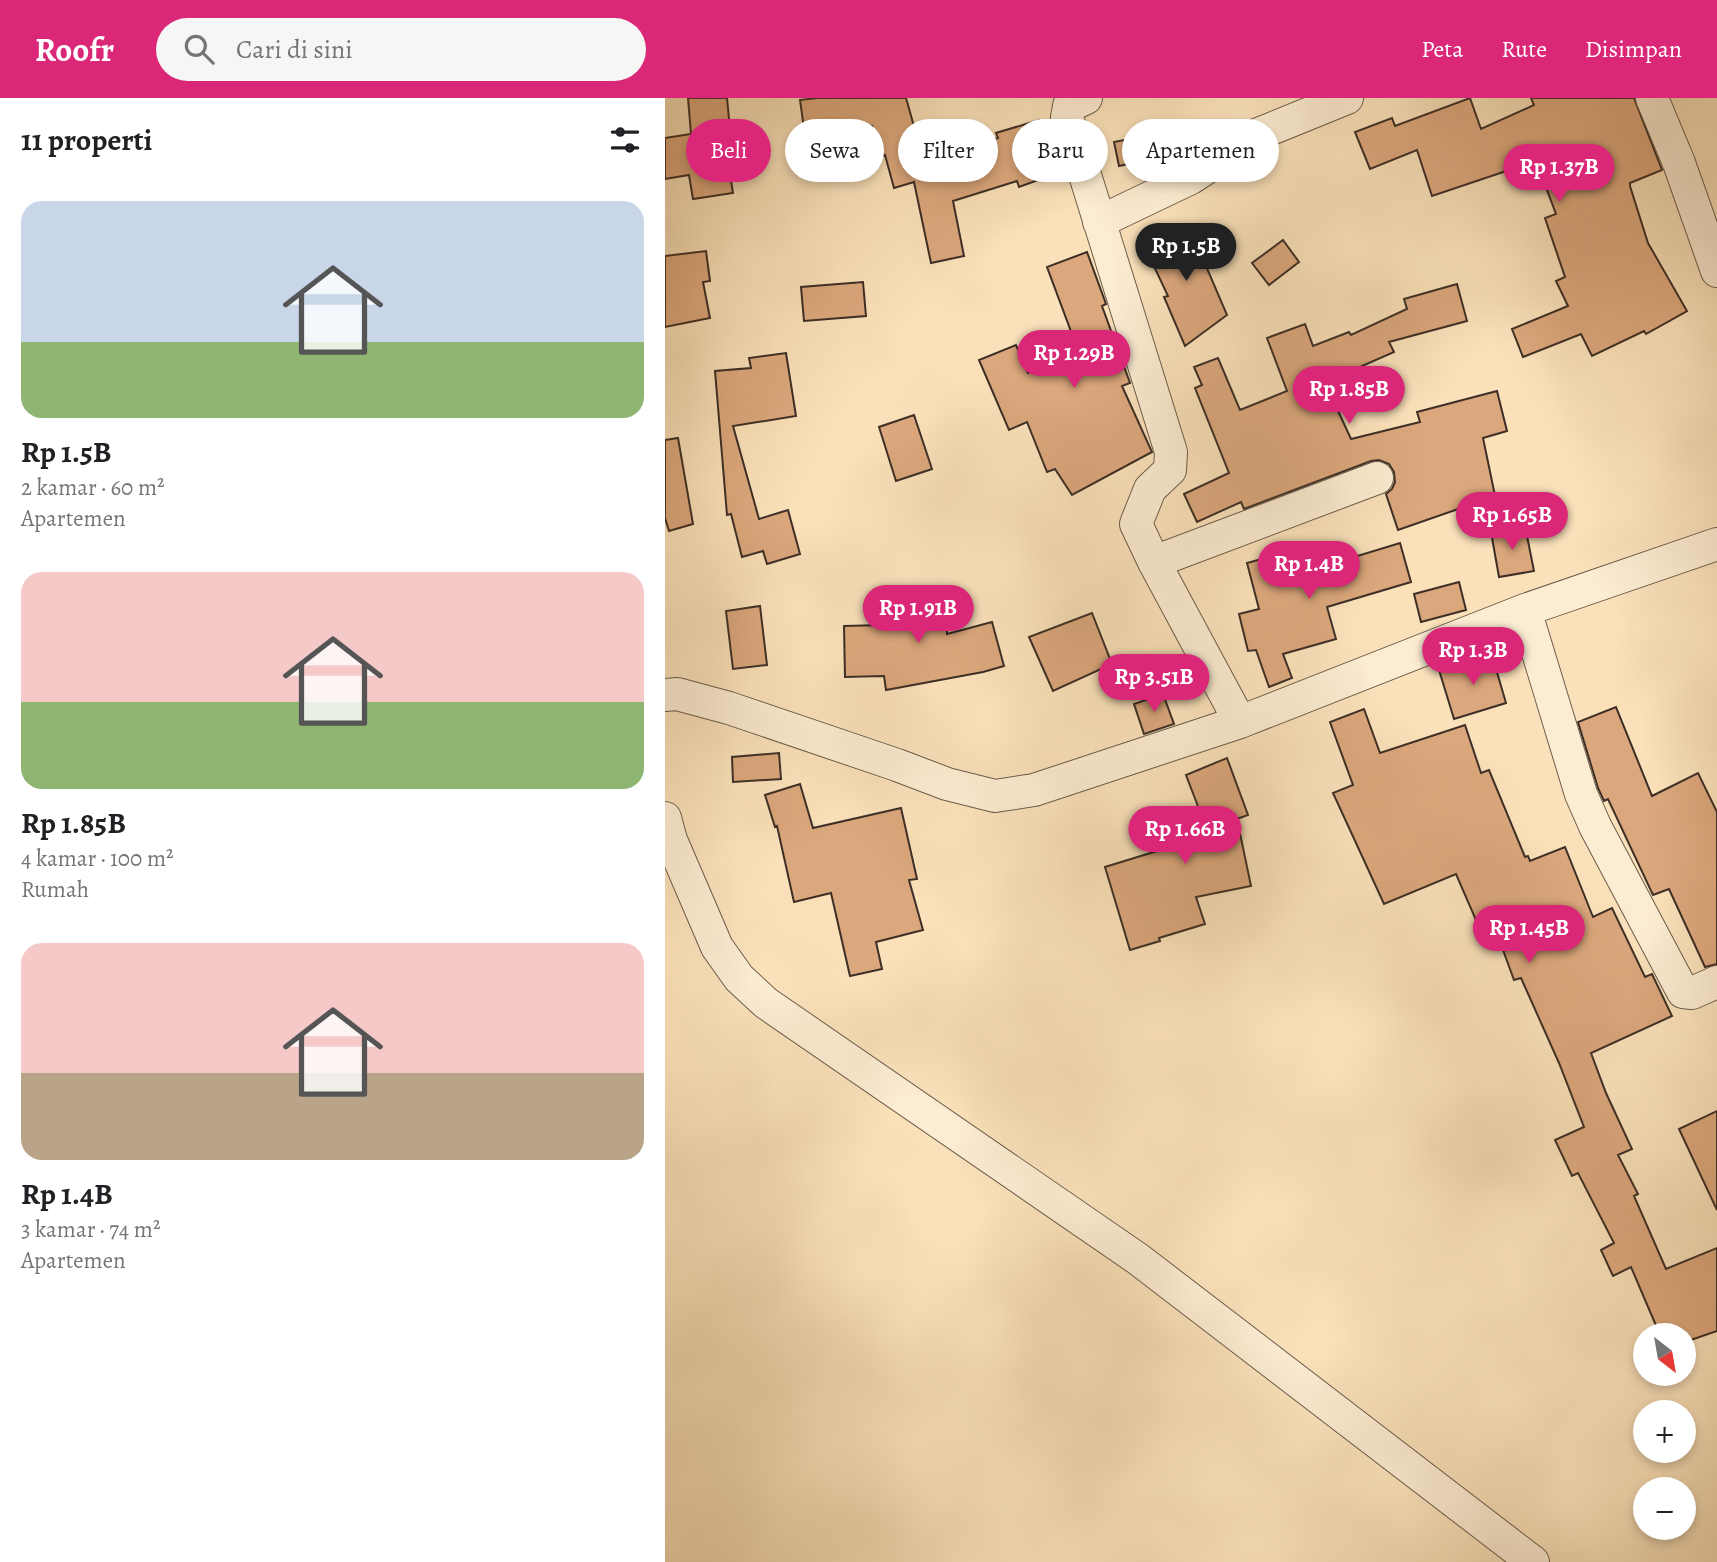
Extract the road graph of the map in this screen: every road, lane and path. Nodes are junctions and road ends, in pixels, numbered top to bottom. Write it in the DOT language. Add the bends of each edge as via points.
graph roads {
  1 [pos="1086,98"];
  2 [pos="1347,98"];
  3 [pos="1652,98"];
  4 [pos="1099,222"];
  5 [pos="1717,271"];
  6 [pos="1377,478"];
  7 [pos="1717,544"];
  8 [pos="1154,562"];
  9 [pos="1525,610"];
  10 [pos="665,695"];
  11 [pos="1240,722"];
  12 [pos="665,818"];
  13 [pos="1717,982"];
  14 [pos="1533,1562"];
  1 -- 4 [label="street" via="1069,106 1067,117"];
  2 -- 4 [label="street" via="1256,135 1191,178"];
  3 -- 5 [label="street"];
  4 -- 8 [label="street" via="1171,452 1170,471 1150,489 1136,524"];
  6 -- 8 [label="street"];
  7 -- 9 [label="street"];
  8 -- 11 [label="street"];
  9 -- 11 [label="street"];
  9 -- 13 [label="street" via="1568,758 1595,826 1683,992"];
  10 -- 11 [label="street" via="729,708 947,784 995,796 1034,790"];
  12 -- 14 [label="street" via="717,947 739,978 766,1003 1138,1259"];
}
